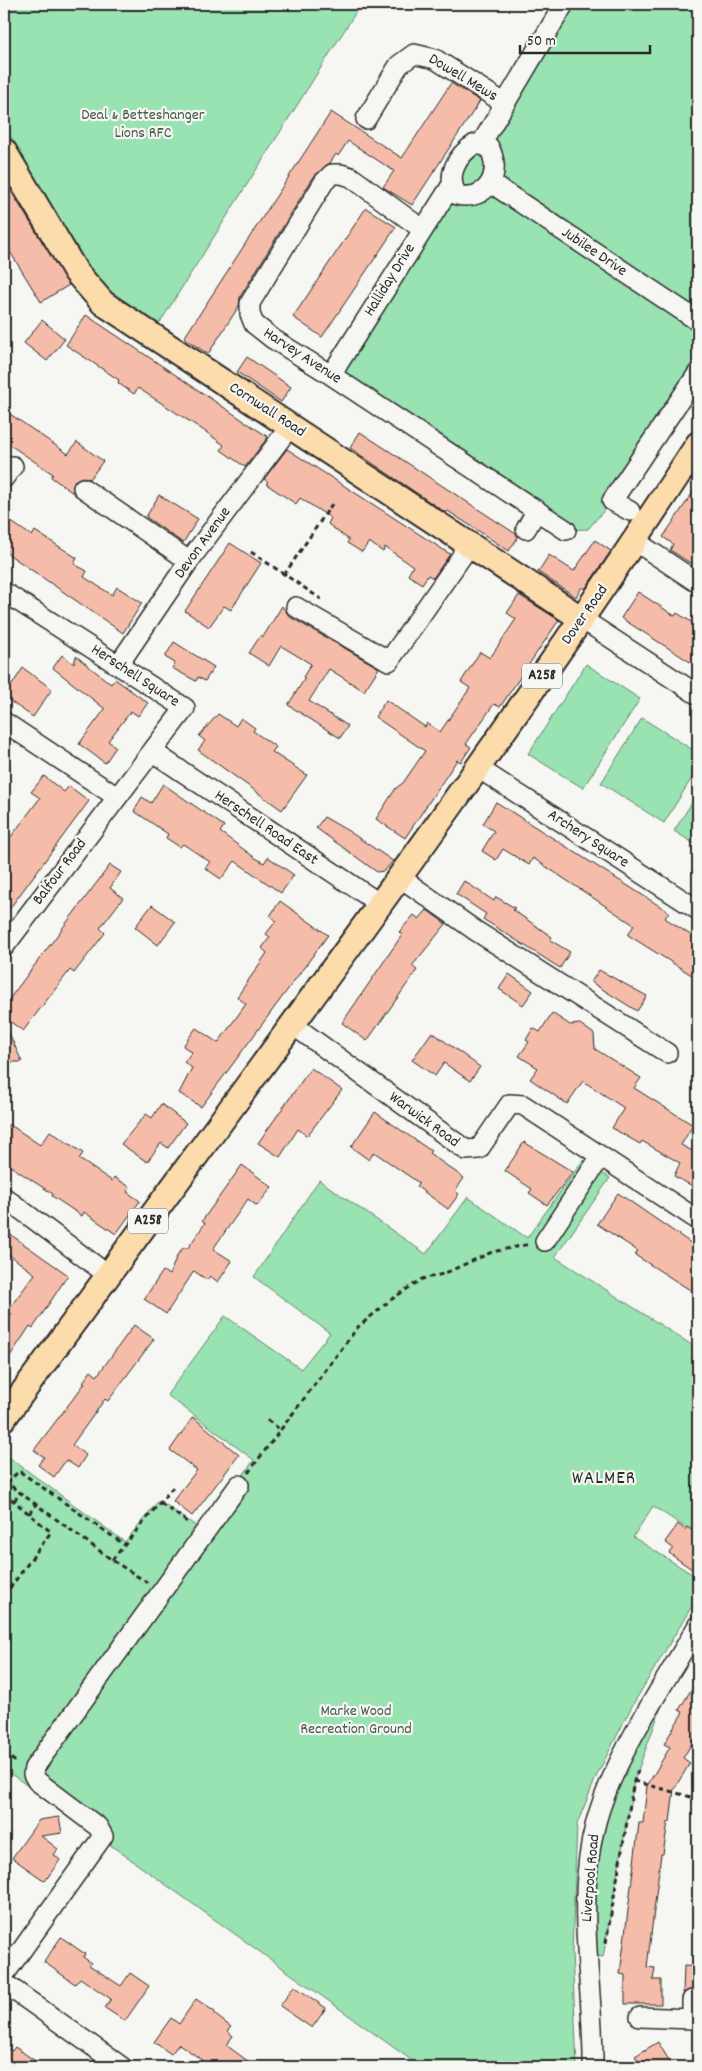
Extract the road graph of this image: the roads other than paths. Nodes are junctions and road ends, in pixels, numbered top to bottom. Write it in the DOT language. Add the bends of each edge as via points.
graph roads {
  1 [pos="564,4"];
  2 [pos="504,103"];
  3 [pos="366,119"];
  4 [pos="481,144"];
  5 [pos="4,151"];
  6 [pos="491,183"];
  7 [pos="452,186"];
  8 [pos="422,229"];
  9 [pos="698,322"];
  10 [pos="698,373"];
  11 [pos="331,375"];
  12 [pos="291,425"];
  13 [pos="698,444"];
  14 [pos="82,488"];
  15 [pos="537,510"];
  16 [pos="630,511"];
  17 [pos="526,529"];
  18 [pos="566,530"];
  19 [pos="635,541"];
  20 [pos="465,542"];
  21 [pos="189,562"];
  22 [pos="698,583"];
  23 [pos="4,592"];
  24 [pos="296,607"];
  25 [pos="582,619"];
  26 [pos="119,664"];
  27 [pos="698,695"];
  28 [pos="4,722"];
  29 [pos="153,752"];
  30 [pos="478,768"];
  31 [pos="117,797"];
  32 [pos="401,878"];
  33 [pos="380,904"];
  34 [pos="698,910"];
  35 [pos="4,947"];
  36 [pos="292,1025"];
  37 [pos="667,1053"];
  38 [pos="601,1156"];
  39 [pos="4,1197"];
  40 [pos="698,1220"];
  41 [pos="545,1241"];
  42 [pos="108,1275"];
  43 [pos="4,1418"];
  44 [pos="239,1486"];
  45 [pos="698,1625"];
  46 [pos="4,1975"];
  47 [pos="4,1983"];
  48 [pos="690,2000"];
  49 [pos="640,2017"];
  50 [pos="122,2067"];
  51 [pos="593,2067"];
  1 -- 2 [label="street, Halliday Drive"];
  2 -- 3 [label="street, Dowell Mews" via="435,59 414,54 399,66"];
  2 -- 4 [label="street, Halliday Drive"];
  4 -- 6 [label="street" via="489,147 495,158 496,169"];
  4 -- 7 [label="street, Halliday Drive" via="467,149 460,158 453,170"];
  5 -- 12 [label="main road, Cornwall Road" via="76,272 103,303"];
  6 -- 7 [label="street" via="482,192 468,198 457,195"];
  6 -- 9 [label="street, Jubilee Drive"];
  7 -- 8 [label="street, Halliday Drive"];
  8 -- 11 [label="street, Halliday Drive"];
  8 -- 11 [label="street, Harvey Avenue" via="351,177 332,174 324,182 250,303 250,314 254,324 263,332"];
  10 -- 16 [label="street" via="612,500"];
  11 -- 15 [label="street, Harvey Avenue"];
  12 -- 20 [label="main road, Cornwall Road"];
  12 -- 21 [label="street, Devon Avenue"];
  13 -- 19 [label="main road, Dover Road / A258"];
  14 -- 21 [label="street"];
  15 -- 17 [label="street"];
  15 -- 18 [label="street, Harvey Avenue"];
  19 -- 22 [label="street"];
  19 -- 25 [label="main road, Dover Road / A258"];
  20 -- 24 [label="street" via="462,556 389,661"];
  20 -- 25 [label="main road, Cornwall Road"];
  21 -- 26 [label="street, Devon Avenue"];
  23 -- 26 [label="street, Herschell Square"];
  25 -- 27 [label="street"];
  25 -- 30 [label="main road, Dover Road / A258"];
  26 -- 29 [label="street, Herschell Square" via="185,708"];
  28 -- 31 [label="street"];
  29 -- 31 [label="street, Herschell Square"];
  29 -- 33 [label="street, Herschell Road East"];
  30 -- 32 [label="main road, Dover Road / A258"];
  30 -- 34 [label="street, Archery Square"];
  31 -- 35 [label="street, Balfour Road"];
  32 -- 33 [label="main road, Dover Road / A258"];
  32 -- 37 [label="street" via="476,931"];
  33 -- 36 [label="main road, A258"];
  36 -- 38 [label="street, Warwick Road" via="466,1150 479,1148 510,1104 523,1105"];
  36 -- 42 [label="main road, A258"];
  38 -- 40 [label="street, Warwick Road"];
  38 -- 41 [label="street"];
  39 -- 42 [label="street"];
  42 -- 43 [label="main road, A258"];
  44 -- 46 [label="street" via="34,1768 37,1781 98,1827 103,1836"];
  45 -- 51 [label="street, Liverpool Road" via="611,1778 596,1824 588,1874 586,1954"];
  47 -- 50 [label="street"];
  48 -- 49 [label="street" via="692,2020"];
}
